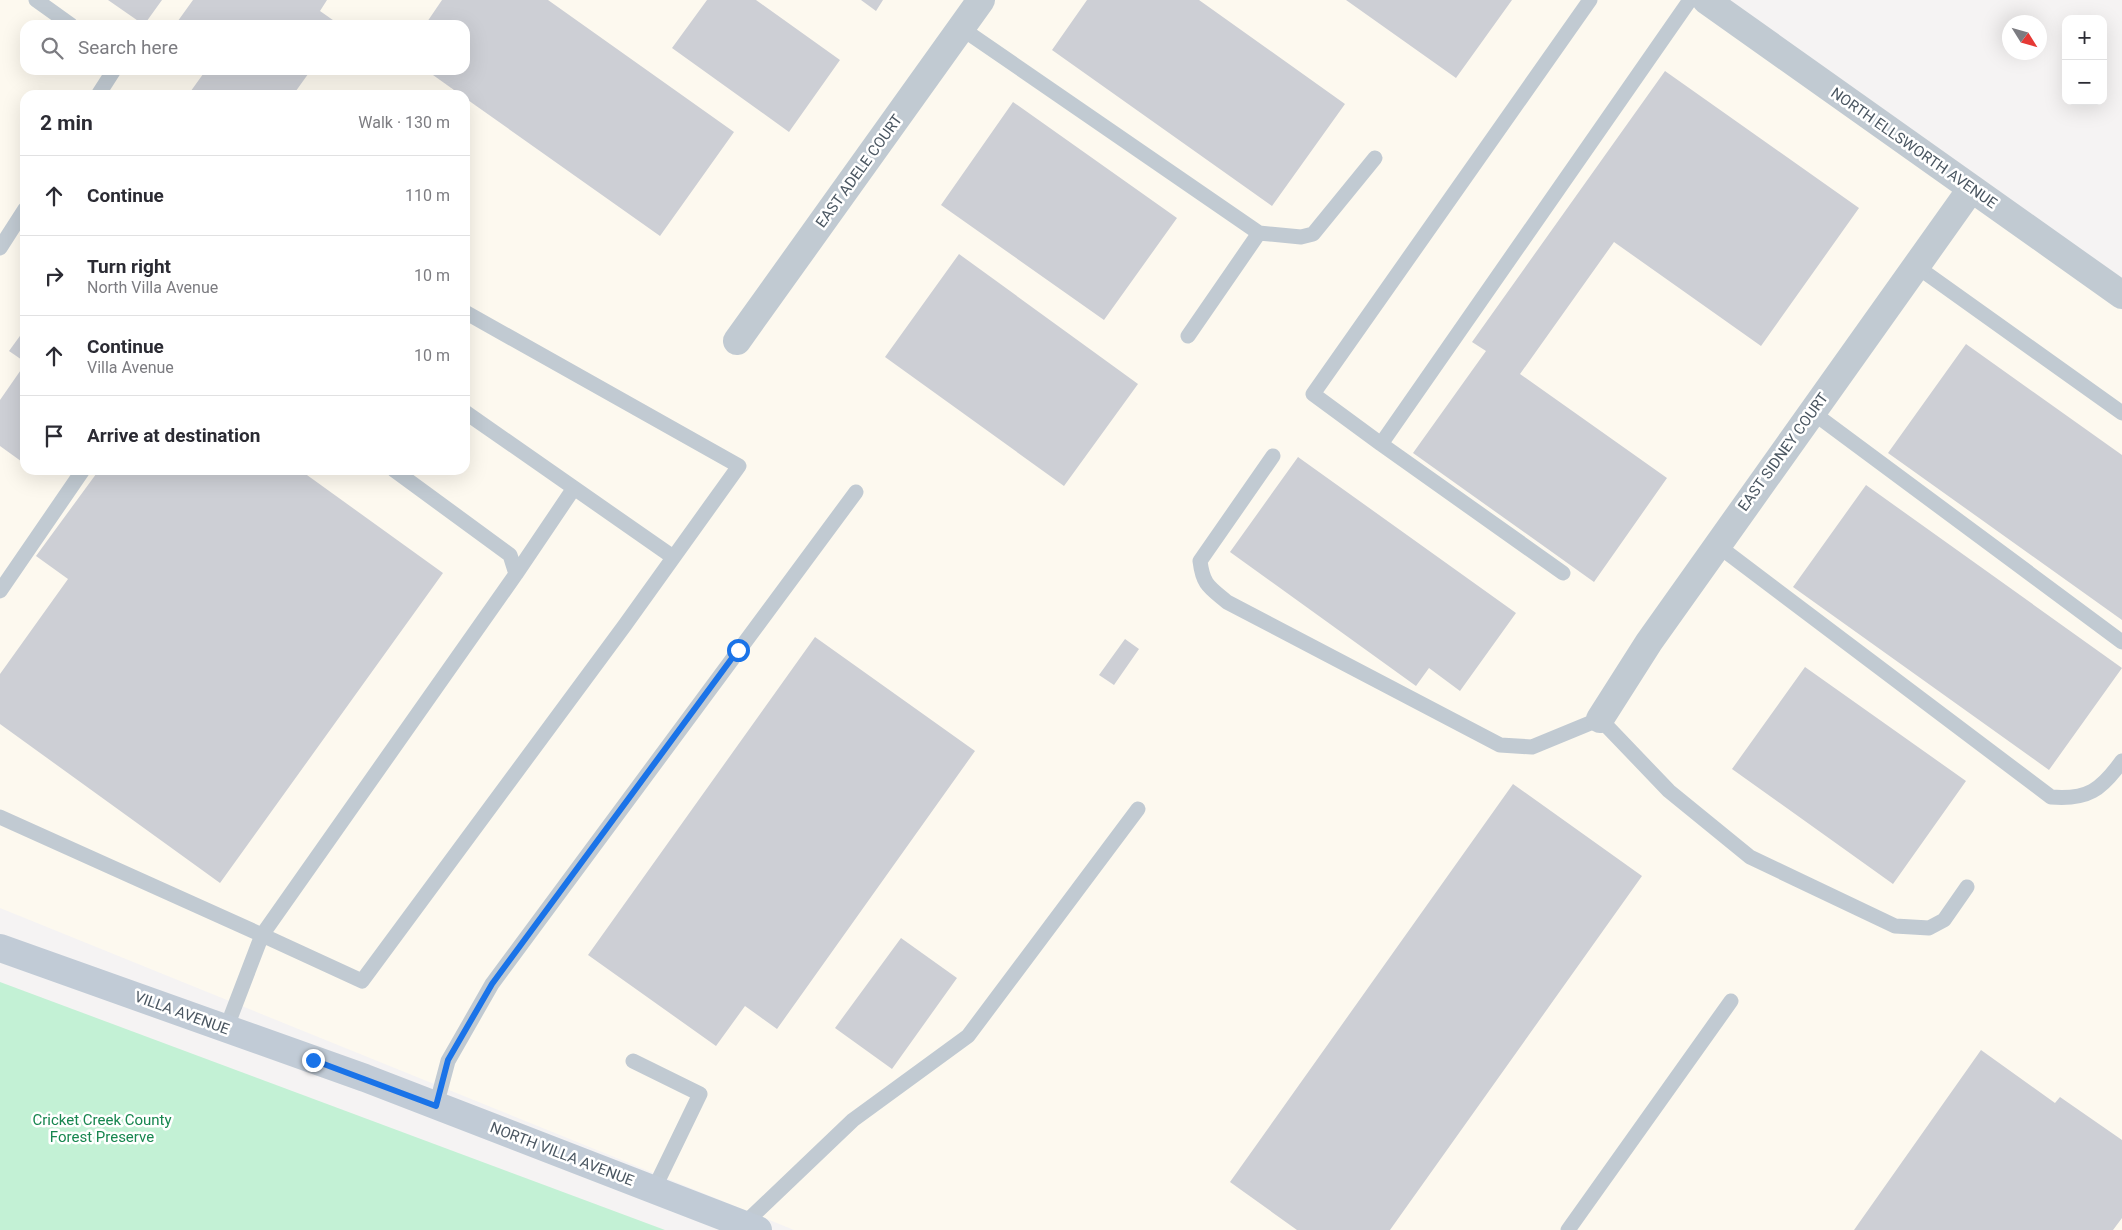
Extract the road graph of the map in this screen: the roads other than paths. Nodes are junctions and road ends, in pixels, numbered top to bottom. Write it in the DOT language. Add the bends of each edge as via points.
graph roads {
  1 [pos="36,0"];
  2 [pos="981,0"];
  3 [pos="1590,0"];
  4 [pos="1690,0"];
  5 [pos="1706,0"];
  6 [pos="64,20"];
  7 [pos="961,28"];
  8 [pos="111,75"];
  9 [pos="101,90"];
  10 [pos="1375,158"];
  11 [pos="1971,189"];
  12 [pos="20,217"];
  13 [pos="1259,233"];
  14 [pos="0,248"];
  15 [pos="1916,266"];
  16 [pos="2122,295"];
  17 [pos="470,315"];
  18 [pos="1188,336"];
  19 [pos="737,341"];
  20 [pos="1812,412"];
  21 [pos="2122,413"];
  22 [pos="470,415"];
  23 [pos="1381,444"];
  24 [pos="1273,456"];
  25 [pos="80,475"];
  26 [pos="401,475"];
  27 [pos="574,488"];
  28 [pos="856,492"];
  29 [pos="1717,545"];
  30 [pos="673,557"];
  31 [pos="1563,573"];
  32 [pos="516,574"];
  33 [pos="0,591"];
  34 [pos="2122,642"];
  35 [pos="1600,719"];
  36 [pos="2122,761"];
  37 [pos="1138,809"];
  38 [pos="0,817"];
  39 [pos="1968,887"];
  40 [pos="262,935"];
  41 [pos="0,948"];
  42 [pos="1732,1001"];
  43 [pos="226,1029"];
  44 [pos="633,1061"];
  45 [pos="365,1078"];
  46 [pos="436,1106"];
  47 [pos="654,1189"];
  48 [pos="751,1227"];
  49 [pos="1568,1230"];
  1 -- 6 [label="lane"];
  2 -- 7 [label="street, EAST ADELE COURT"];
  3 -- 23 [label="lane" via="1312,394"];
  4 -- 23 [label="lane"];
  5 -- 11 [label="street, NORTH ELLSWORTH AVENUE"];
  7 -- 13 [label="lane"];
  7 -- 19 [label="street, EAST ADELE COURT"];
  8 -- 9 [label="lane"];
  10 -- 13 [label="lane" via="1313,234 1301,237"];
  11 -- 15 [label="street, EAST SIDNEY COURT"];
  11 -- 16 [label="street, NORTH ELLSWORTH AVENUE"];
  12 -- 14 [label="lane"];
  13 -- 18 [label="lane"];
  15 -- 20 [label="street, EAST SIDNEY COURT"];
  15 -- 21 [label="lane"];
  17 -- 30 [label="lane" via="739,466"];
  20 -- 29 [label="street, EAST SIDNEY COURT"];
  20 -- 34 [label="lane"];
  22 -- 27 [label="lane"];
  23 -- 31 [label="lane"];
  24 -- 35 [label="lane" via="1200,561 1202,578 1226,602 1500,746 1532,747"];
  25 -- 33 [label="lane"];
  26 -- 32 [label="lane" via="510,555"];
  27 -- 30 [label="lane"];
  27 -- 32 [label="lane"];
  28 -- 46 [label="lane" via="492,984 448,1060"];
  29 -- 35 [label="street, EAST SIDNEY COURT" via="1648,642"];
  29 -- 36 [label="lane" via="2051,797 2074,798 2094,791 2108,781"];
  30 -- 40 [label="lane" via="362,981"];
  32 -- 40 [label="lane"];
  35 -- 39 [label="lane" via="1669,791 1750,857 1895,926 1929,928 1944,920"];
  37 -- 48 [label="lane" via="968,1036 853,1120"];
  38 -- 40 [label="lane"];
  40 -- 43 [label="lane"];
  41 -- 43 [label="main road, VILLA AVENUE"];
  42 -- 49 [label="lane"];
  43 -- 45 [label="main road, VILLA AVENUE"];
  44 -- 47 [label="lane" via="700,1094"];
  45 -- 46 [label="main road, NORTH VILLA AVENUE"];
  46 -- 47 [label="main road, NORTH VILLA AVENUE"];
  47 -- 48 [label="main road, NORTH VILLA AVENUE"];
}
